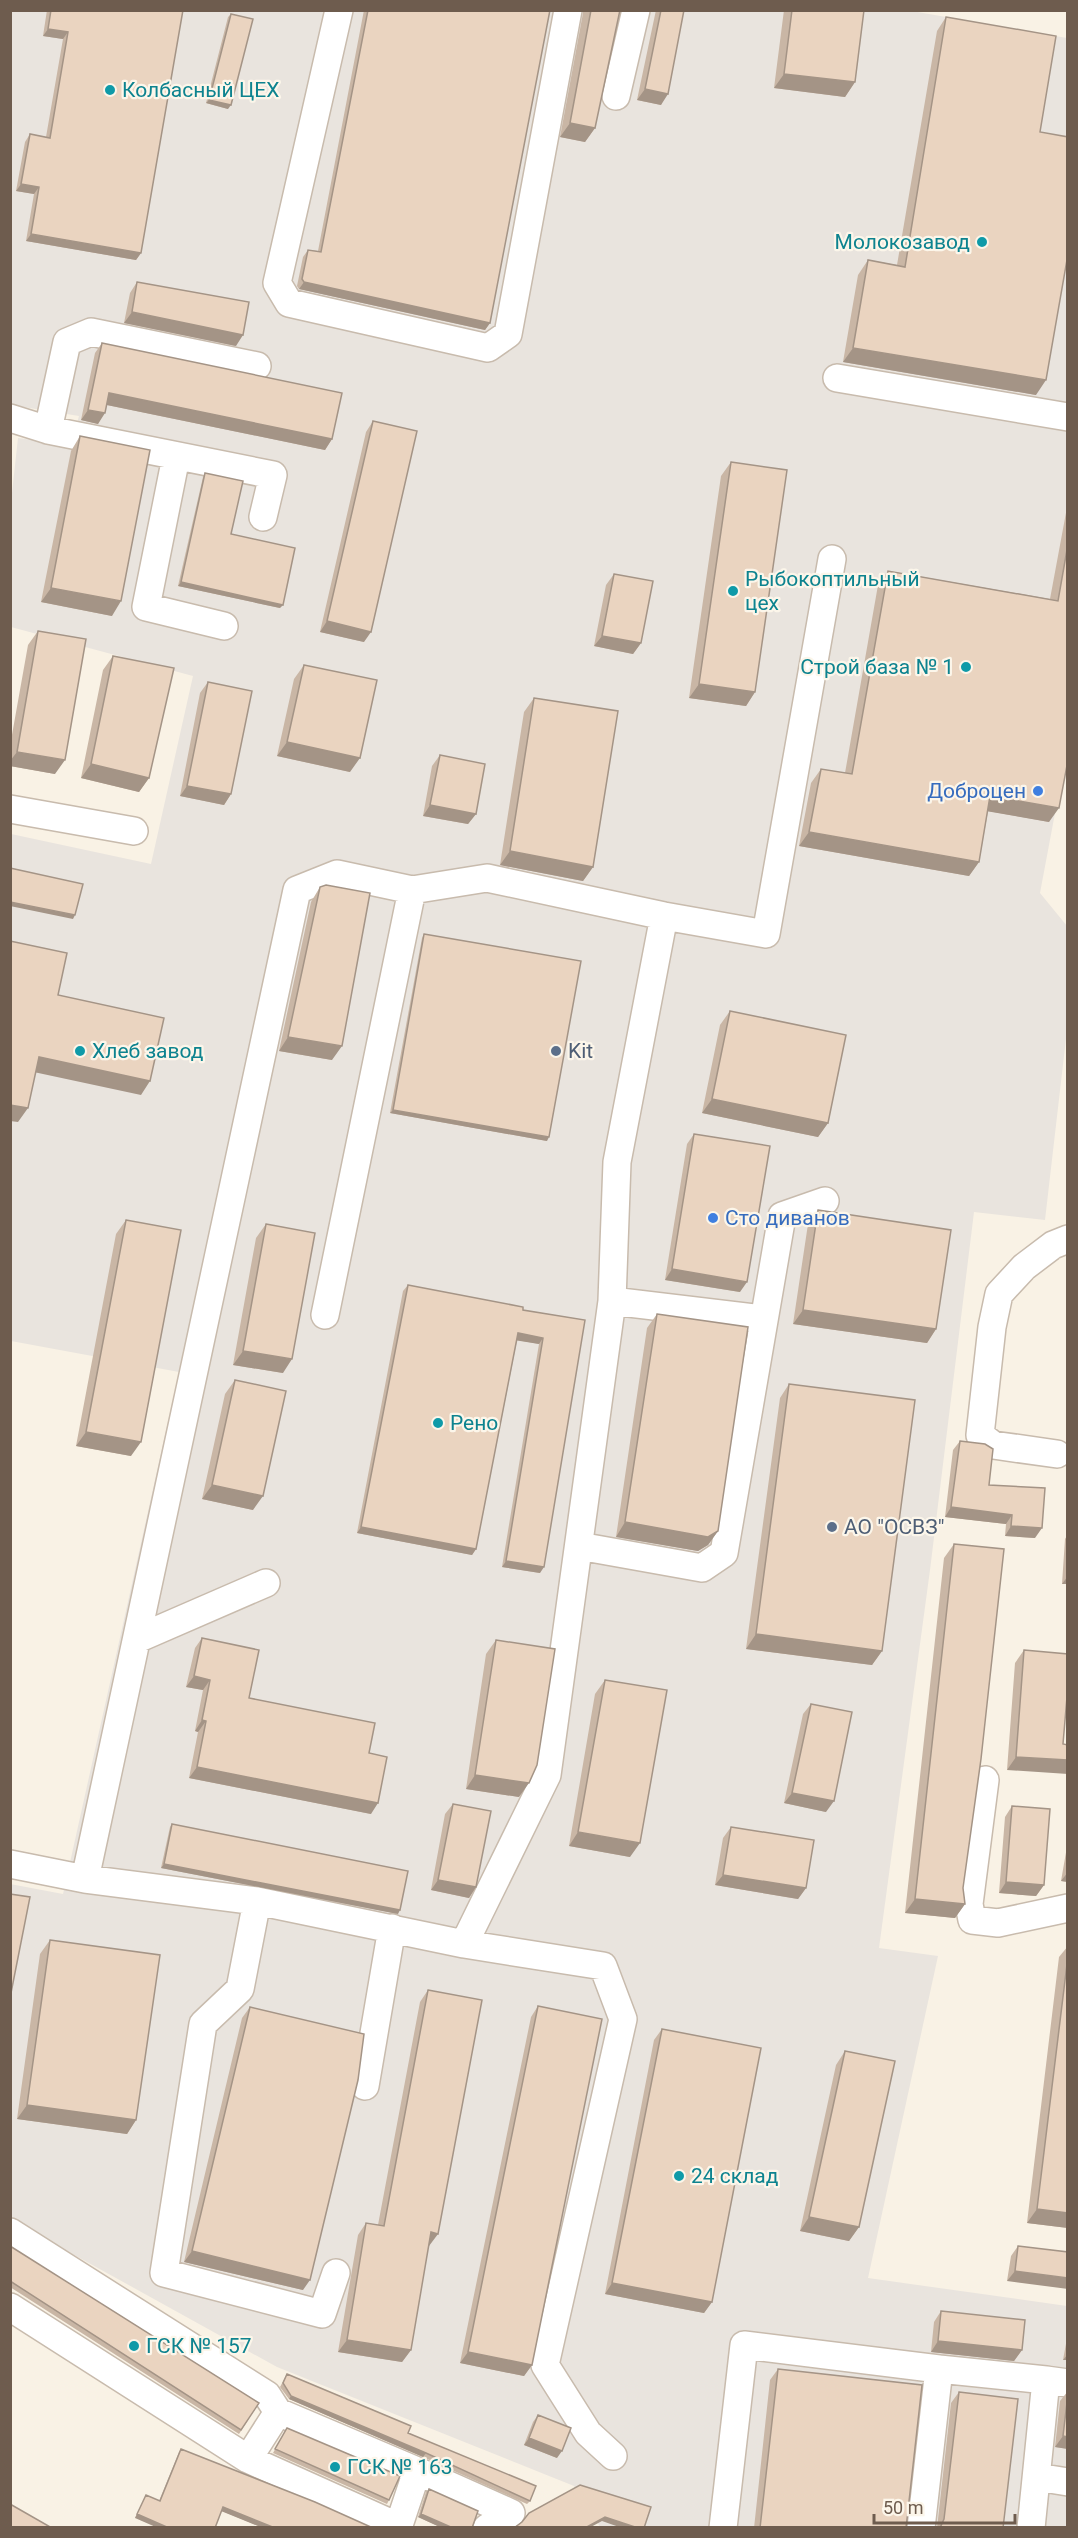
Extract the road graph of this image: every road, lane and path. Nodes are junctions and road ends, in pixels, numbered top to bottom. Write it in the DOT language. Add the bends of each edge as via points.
graph roads {
  1 [pos="339,10"];
  2 [pos="568,10"];
  3 [pos="636,10"];
  4 [pos="616,96"];
  5 [pos="257,366"];
  6 [pos="837,378"];
  7 [pos="1068,417"];
  8 [pos="10,418"];
  9 [pos="48,430"];
  10 [pos="176,457"];
  11 [pos="263,517"];
  12 [pos="832,559"];
  13 [pos="224,626"];
  14 [pos="10,810"];
  15 [pos="134,831"];
  16 [pos="412,890"];
  17 [pos="664,916"];
  18 [pos="825,1201"];
  19 [pos="1068,1239"];
  20 [pos="612,1301"];
  21 [pos="325,1315"];
  22 [pos="764,1319"];
  23 [pos="1057,1454"];
  24 [pos="579,1546"];
  25 [pos="266,1583"];
  26 [pos="137,1639"];
  27 [pos="985,1780"];
  28 [pos="10,1864"];
  29 [pos="86,1880"];
  30 [pos="257,1901"];
  31 [pos="1068,1908"];
  32 [pos="392,1928"];
  33 [pos="464,1944"];
  34 [pos="365,2086"];
  35 [pos="10,2232"];
  36 [pos="336,2273"];
  37 [pos="10,2307"];
  38 [pos="939,2369"];
  39 [pos="1057,2381"];
  40 [pos="278,2412"];
  41 [pos="613,2456"];
  42 [pos="248,2459"];
  43 [pos="417,2470"];
  44 [pos="1037,2477"];
  45 [pos="1068,2482"];
  46 [pos="398,2527"];
  47 [pos="487,2528"];
  48 [pos="723,2528"];
  49 [pos="921,2528"];
  50 [pos="1031,2528"];
  1 -- 2 [label="lane" via="277,283 290,303 488,348 508,334"];
  3 -- 4 [label="lane"];
  5 -- 9 [label="lane" via="91,332 67,342"];
  6 -- 7 [label="lane"];
  8 -- 9 [label="lane"];
  9 -- 10 [label="lane"];
  10 -- 11 [label="lane" via="273,475"];
  10 -- 13 [label="lane" via="146,607"];
  12 -- 17 [label="lane" via="766,934"];
  14 -- 15 [label="lane"];
  16 -- 17 [label="lane" via="487,878"];
  16 -- 21 [label="lane"];
  16 -- 26 [label="lane" via="337,874 297,890"];
  17 -- 20 [label="lane" via="617,1162"];
  18 -- 22 [label="lane" via="782,1215"];
  19 -- 23 [label="lane" via="1024,1267 999,1294 980,1435 993,1445"];
  20 -- 22 [label="lane"];
  20 -- 24 [label="lane"];
  22 -- 24 [label="lane" via="724,1553 702,1568"];
  24 -- 33 [label="lane" via="547,1775"];
  25 -- 26 [label="lane"];
  26 -- 29 [label="lane"];
  27 -- 31 [label="lane" via="969,1904 972,1920 998,1923"];
  28 -- 29 [label="lane"];
  29 -- 30 [label="lane"];
  30 -- 32 [label="lane"];
  30 -- 36 [label="lane" via="240,1989 203,2024 164,2273 322,2314"];
  32 -- 33 [label="lane"];
  32 -- 34 [label="lane"];
  33 -- 41 [label="lane" via="603,1966 623,2019 545,2365 588,2433"];
  35 -- 40 [label="lane" via="267,2395"];
  37 -- 42 [label="lane"];
  38 -- 39 [label="lane"];
  38 -- 48 [label="lane" via="744,2345"];
  38 -- 49 [label="lane"];
  39 -- 44 [label="lane"];
  40 -- 42 [label="lane"];
  40 -- 43 [label="lane"];
  42 -- 46 [label="lane"];
  43 -- 46 [label="lane"];
  43 -- 47 [label="lane" via="511,2514"];
  44 -- 45 [label="lane"];
  44 -- 50 [label="lane"];
}
